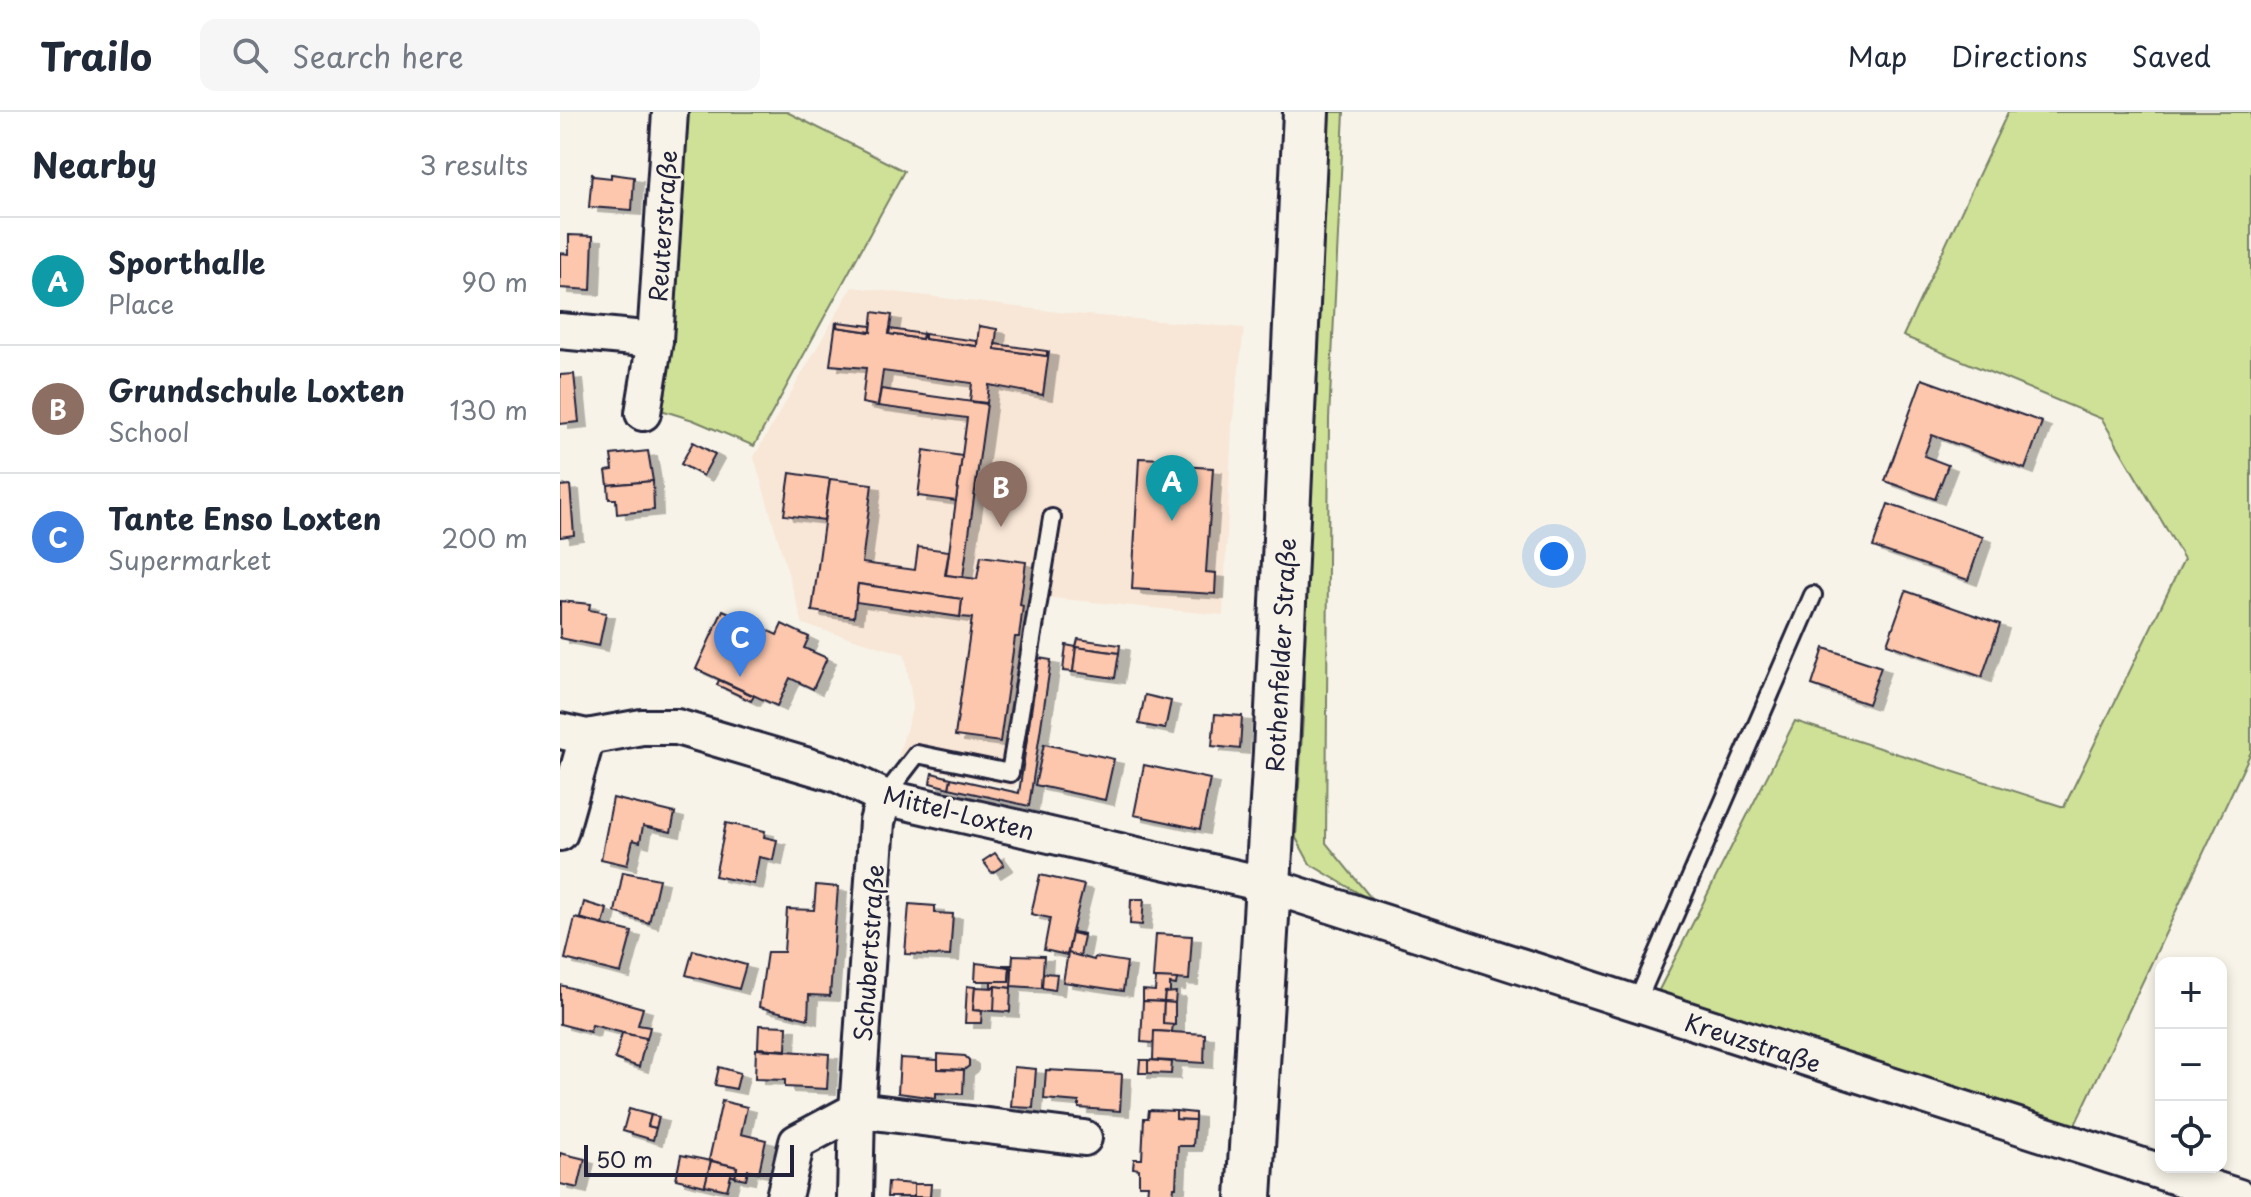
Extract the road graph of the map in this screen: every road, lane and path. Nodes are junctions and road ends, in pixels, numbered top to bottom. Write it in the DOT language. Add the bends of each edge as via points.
graph roads {
  1 [pos="670,112"];
  2 [pos="1306,112"];
  3 [pos="560,331"];
  4 [pos="655,340"];
  5 [pos="643,413"];
  6 [pos="1052,518"];
  7 [pos="1813,595"];
  8 [pos="574,734"];
  9 [pos="884,797"];
  10 [pos="560,833"];
  11 [pos="1268,885"];
  12 [pos="1636,1004"];
  13 [pos="857,1110"];
  14 [pos="1084,1138"];
  15 [pos="784,1197"];
  16 [pos="855,1197"];
  17 [pos="1249,1197"];
  18 [pos="2239,1197"];
  1 -- 4 [label="street, Reuterstraße"];
  2 -- 11 [label="street, Rothenfelder Straße"];
  3 -- 4 [label="street"];
  4 -- 5 [label="street, Reuterstraße"];
  6 -- 9 [label="lane" via="1010,773 917,754"];
  7 -- 12 [label="lane"];
  8 -- 9 [label="street, Mittel-Loxten" via="677,727 839,775"];
  8 -- 10 [label="street"];
  9 -- 11 [label="street, Mittel-Loxten"];
  9 -- 13 [label="street, Schubertstraße" via="877,822"];
  11 -- 12 [label="street, Kreuzstraße"];
  11 -- 17 [label="street, Rothenfelder Straße"];
  12 -- 18 [label="street, Kreuzstraße"];
  13 -- 14 [label="street"];
  13 -- 15 [label="street" via="797,1142"];
  13 -- 16 [label="street, Schubertstraße"];
}
